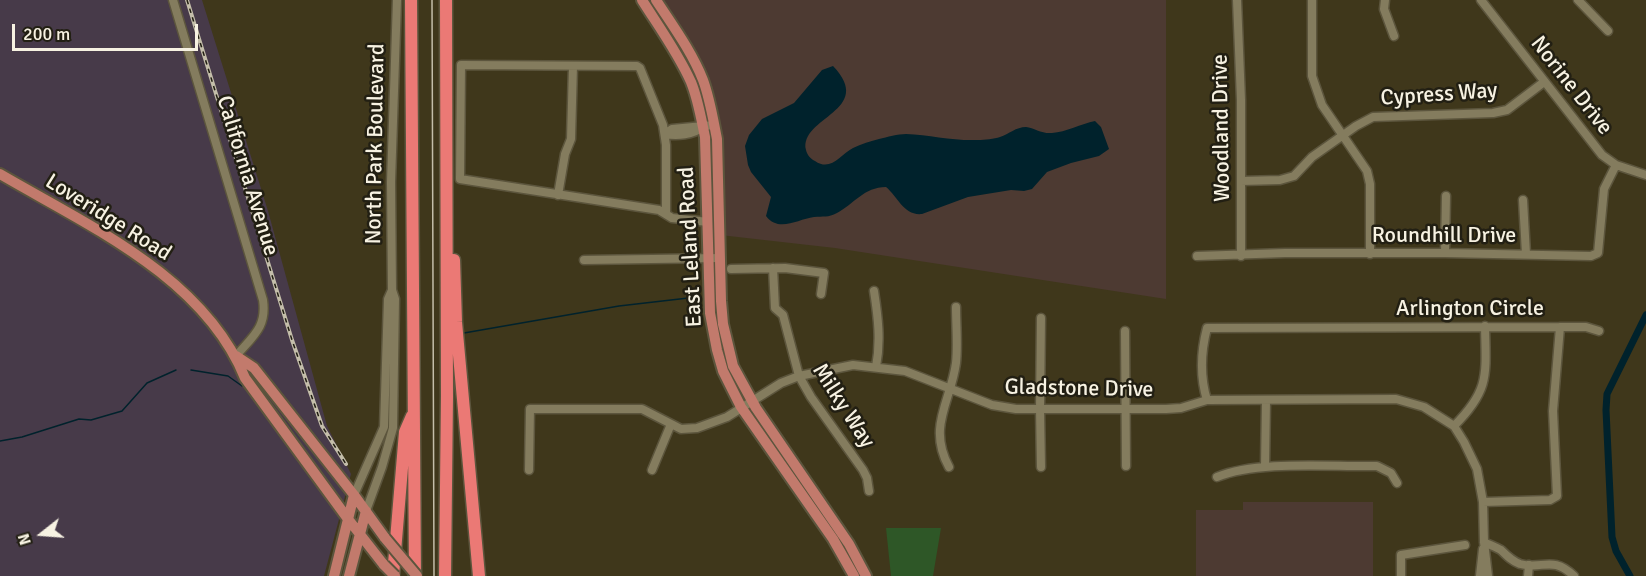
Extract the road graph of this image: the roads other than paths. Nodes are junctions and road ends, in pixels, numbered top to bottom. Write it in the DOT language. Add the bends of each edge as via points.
graph roads {
  1 [pos="173,0"];
  2 [pos="397,0"];
  3 [pos="411,0"];
  4 [pos="446,0"];
  5 [pos="642,0"];
  6 [pos="656,0"];
  7 [pos="1237,0"];
  8 [pos="1312,0"];
  9 [pos="1385,0"];
  10 [pos="1481,0"];
  11 [pos="1579,0"];
  12 [pos="1608,31"];
  13 [pos="1394,36"];
  14 [pos="573,66"];
  15 [pos="1544,82"];
  16 [pos="709,126"];
  17 [pos="665,134"];
  18 [pos="1343,136"];
  19 [pos="1616,165"];
  20 [pos="445,168"];
  21 [pos="0,174"];
  22 [pos="1646,175"];
  23 [pos="1241,180"];
  24 [pos="558,195"];
  25 [pos="1446,196"];
  26 [pos="1523,200"];
  27 [pos="666,214"];
  28 [pos="708,222"];
  29 [pos="1445,253"];
  30 [pos="1370,254"];
  31 [pos="1526,254"];
  32 [pos="1197,256"];
  33 [pos="1241,256"];
  34 [pos="708,258"];
  35 [pos="720,258"];
  36 [pos="584,260"];
  37 [pos="773,268"];
  38 [pos="731,269"];
  39 [pos="392,290"];
  40 [pos="874,291"];
  41 [pos="821,294"];
  42 [pos="956,307"];
  43 [pos="1041,318"];
  44 [pos="1485,326"];
  45 [pos="1560,327"];
  46 [pos="1125,331"];
  47 [pos="1599,331"];
  48 [pos="236,356"];
  49 [pos="876,367"];
  50 [pos="799,376"];
  51 [pos="949,388"];
  52 [pos="1207,400"];
  53 [pos="752,401"];
  54 [pos="1266,401"];
  55 [pos="741,408"];
  56 [pos="1040,409"];
  57 [pos="1126,410"];
  58 [pos="414,413"];
  59 [pos="671,424"];
  60 [pos="1454,426"];
  61 [pos="1126,466"];
  62 [pos="949,467"];
  63 [pos="1041,467"];
  64 [pos="1265,467"];
  65 [pos="529,470"];
  66 [pos="652,470"];
  67 [pos="1217,477"];
  68 [pos="1397,483"];
  69 [pos="869,491"];
  70 [pos="354,495"];
  71 [pos="1483,502"];
  72 [pos="366,511"];
  73 [pos="348,519"];
  74 [pos="360,536"];
  75 [pos="1484,542"];
  76 [pos="1465,545"];
  77 [pos="1529,565"];
  78 [pos="334,576"];
  79 [pos="349,576"];
  80 [pos="394,576"];
  81 [pos="416,576"];
  82 [pos="445,576"];
  83 [pos="479,576"];
  84 [pos="854,576"];
  85 [pos="866,576"];
  86 [pos="1401,576"];
  87 [pos="1480,576"];
  88 [pos="1488,576"];
  89 [pos="1528,576"];
  90 [pos="1574,576"];
  1 -- 48 [label="street, California Avenue" via="263,300 262,324"];
  2 -- 39 [label="street, North Park Boulevard"];
  3 -- 58 [label="highway"];
  4 -- 20 [label="highway"];
  5 -- 16 [label="main road, East Leland Road" via="679,58"];
  6 -- 16 [label="main road, East Leland Road" via="703,80"];
  7 -- 23 [label="street, Woodland Drive"];
  8 -- 18 [label="street" via="1312,76 1322,105"];
  9 -- 13 [label="street" via="1384,9"];
  10 -- 15 [label="street, Norine Drive"];
  11 -- 12 [label="street"];
  14 -- 17 [label="street" via="640,68"];
  14 -- 24 [label="street" via="571,140"];
  14 -- 24 [label="street" via="461,65 460,179"];
  15 -- 18 [label="street, Cypress Way" via="1506,110 1373,117"];
  15 -- 19 [label="street, Norine Drive" via="1602,155"];
  16 -- 17 [label="street" via="672,129"];
  16 -- 28 [label="main road, East Leland Road"];
  16 -- 35 [label="main road, East Leland Road" via="718,170"];
  17 -- 27 [label="street"];
  18 -- 23 [label="street, Cypress Way" via="1312,157 1294,176"];
  18 -- 30 [label="street" via="1367,171 1370,184"];
  19 -- 22 [label="street, Norine Drive"];
  19 -- 31 [label="street, Roundhill Drive" via="1604,189 1599,253"];
  20 -- 82 [label="highway"];
  20 -- 83 [label="highway" via="451,188 457,331"];
  21 -- 48 [label="main road, Loveridge Road" via="142,257 200,309"];
  23 -- 33 [label="street, Woodland Drive"];
  24 -- 27 [label="street"];
  25 -- 29 [label="street"];
  26 -- 31 [label="street"];
  27 -- 28 [label="street"];
  28 -- 34 [label="main road, East Leland Road"];
  29 -- 30 [label="street, Roundhill Drive"];
  29 -- 31 [label="street, Roundhill Drive"];
  30 -- 33 [label="street, Roundhill Drive"];
  32 -- 33 [label="street, Roundhill Drive"];
  34 -- 35 [label="street"];
  34 -- 36 [label="street"];
  34 -- 55 [label="main road, East Leland Road" via="710,313 717,351"];
  35 -- 53 [label="main road, East Leland Road" via="724,328 733,366"];
  37 -- 38 [label="street"];
  37 -- 41 [label="street" via="824,273"];
  37 -- 50 [label="street, Milky Way" via="775,308 783,315"];
  39 -- 70 [label="street, North Park Boulevard" via="388,299 384,427"];
  39 -- 72 [label="street, North Park Boulevard" via="393,428"];
  40 -- 49 [label="street" via="879,327"];
  42 -- 51 [label="street" via="956,366"];
  43 -- 56 [label="street"];
  44 -- 45 [label="street, Arlington Circle"];
  44 -- 52 [label="street, Arlington Circle" via="1208,328 1202,351"];
  44 -- 60 [label="street" via="1484,385 1472,408"];
  45 -- 47 [label="street"];
  45 -- 71 [label="street, Arlington Circle" via="1553,411 1557,496 1550,500"];
  46 -- 57 [label="street"];
  48 -- 70 [label="main road, Loveridge Road" via="254,368"];
  48 -- 73 [label="main road, Loveridge Road" via="245,378"];
  49 -- 50 [label="street, Gladstone Drive" via="853,365"];
  49 -- 51 [label="street, Gladstone Drive" via="905,371"];
  50 -- 53 [label="street, Gladstone Drive"];
  50 -- 69 [label="street, Milky Way" via="863,470"];
  51 -- 56 [label="street, Gladstone Drive" via="992,405"];
  51 -- 62 [label="street" via="940,433"];
  52 -- 54 [label="street, Gladstone Drive"];
  52 -- 57 [label="street, Gladstone Drive" via="1181,408"];
  53 -- 55 [label="street, Gladstone Drive"];
  53 -- 85 [label="main road, East Leland Road" via="849,544"];
  54 -- 60 [label="street, Gladstone Drive" via="1396,399 1424,407"];
  54 -- 64 [label="street"];
  55 -- 59 [label="street, Gladstone Drive" via="697,428 681,429"];
  55 -- 84 [label="main road, East Leland Road" via="833,539"];
  56 -- 57 [label="street, Gladstone Drive"];
  56 -- 63 [label="street"];
  57 -- 61 [label="street"];
  58 -- 80 [label="highway" via="405,432"];
  58 -- 81 [label="highway"];
  59 -- 65 [label="street, Gladstone Drive" via="642,409 530,409"];
  59 -- 66 [label="street"];
  60 -- 71 [label="street, Gladstone Drive" via="1477,469"];
  64 -- 67 [label="street" via="1233,470"];
  64 -- 68 [label="street" via="1377,466 1391,473"];
  70 -- 72 [label="main road, Loveridge Road"];
  70 -- 73 [label="main road"];
  71 -- 75 [label="street, Gladstone Drive"];
  72 -- 74 [label="main road"];
  72 -- 81 [label="main road, Loveridge Road, bridge"];
  73 -- 74 [label="main road, Loveridge Road"];
  73 -- 78 [label="main road"];
  74 -- 79 [label="main road"];
  74 -- 80 [label="main road, Loveridge Road, bridge"];
  75 -- 77 [label="street" via="1510,559"];
  75 -- 87 [label="street"];
  75 -- 88 [label="street"];
  76 -- 86 [label="street" via="1401,555"];
  77 -- 89 [label="street"];
  77 -- 90 [label="street" via="1551,563"];
}
